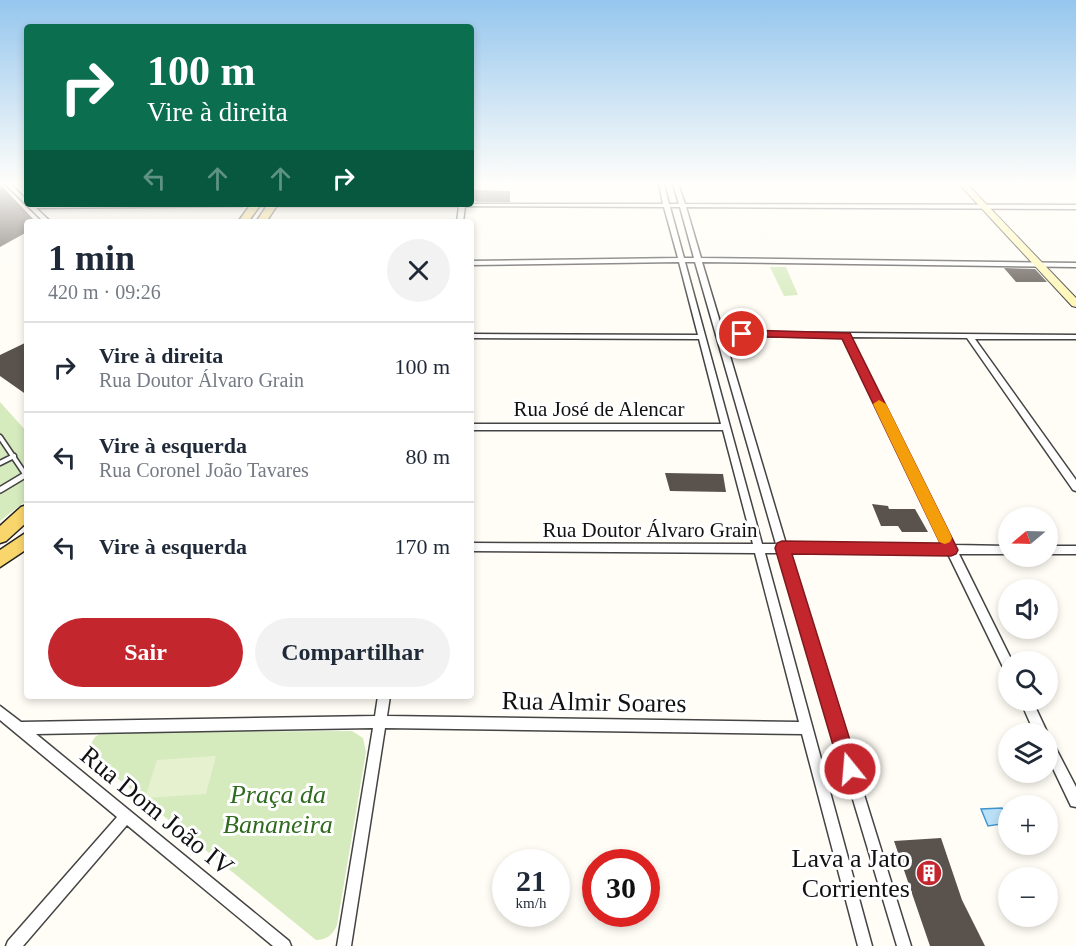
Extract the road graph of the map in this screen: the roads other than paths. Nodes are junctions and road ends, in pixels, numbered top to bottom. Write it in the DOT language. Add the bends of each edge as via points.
graph roads {
  1 [pos="673,228"];
  2 [pos="689,228"];
  3 [pos="1005,228"];
  4 [pos="681,260"];
  5 [pos="699,260"];
  6 [pos="474,263"];
  7 [pos="1039,265"];
  8 [pos="1076,265"];
  9 [pos="1076,304"];
  10 [pos="721,334"];
  11 [pos="474,336"];
  12 [pos="846,336"];
  13 [pos="703,337"];
  14 [pos="970,337"];
  15 [pos="1076,337"];
  16 [pos="474,427"];
  17 [pos="727,427"];
  18 [pos="0,437"];
  19 [pos="14,456"];
  20 [pos="0,463"];
  21 [pos="24,473"];
  22 [pos="24,476"];
  23 [pos="1076,487"];
  24 [pos="0,490"];
  25 [pos="24,515"];
  26 [pos="0,536"];
  27 [pos="23,547"];
  28 [pos="474,548"];
  29 [pos="759,548"];
  30 [pos="782,548"];
  31 [pos="951,550"];
  32 [pos="998,550"];
  33 [pos="1058,550"];
  34 [pos="1076,550"];
  35 [pos="0,560"];
  36 [pos="1001,651"];
  37 [pos="384,699"];
  38 [pos="0,712"];
  39 [pos="380,722"];
  40 [pos="20,728"];
  41 [pos="807,728"];
  42 [pos="1058,765"];
  43 [pos="1076,801"];
  44 [pos="126,816"];
  45 [pos="13,946"];
  46 [pos="284,946"];
  47 [pos="344,946"];
  48 [pos="865,946"];
  49 [pos="904,946"];
  1 -- 4 [label="street"];
  2 -- 5 [label="street"];
  3 -- 7 [label="main road"];
  4 -- 5 [label="street"];
  4 -- 6 [label="street"];
  4 -- 13 [label="street"];
  5 -- 7 [label="street"];
  5 -- 10 [label="street"];
  7 -- 8 [label="street"];
  7 -- 9 [label="main road"];
  10 -- 12 [label="street"];
  10 -- 30 [label="street"];
  11 -- 13 [label="street"];
  12 -- 14 [label="street"];
  12 -- 31 [label="street"];
  13 -- 17 [label="street"];
  14 -- 15 [label="street"];
  14 -- 23 [label="street"];
  16 -- 17 [label="street, Rua José de Alencar"];
  17 -- 29 [label="street"];
  18 -- 19 [label="lane"];
  19 -- 20 [label="lane"];
  19 -- 21 [label="lane"];
  22 -- 24 [label="lane"];
  25 -- 26 [label="main road"];
  27 -- 35 [label="main road"];
  28 -- 29 [label="street, Rua Doutor Álvaro Grain"];
  29 -- 30 [label="street, Rua Doutor Álvaro Grain"];
  29 -- 41 [label="street"];
  30 -- 31 [label="street, Rua Doutor Álvaro Grain"];
  30 -- 49 [label="street"];
  31 -- 32 [label="street, Rua Doutor Álvaro Grain"];
  31 -- 36 [label="street"];
  33 -- 34 [label="street"];
  37 -- 39 [label="street"];
  38 -- 40 [label="street, Rua Dom João IV"];
  39 -- 40 [label="street, Rua Almir Soares"];
  39 -- 41 [label="street, Rua Almir Soares"];
  39 -- 47 [label="street"];
  40 -- 44 [label="street, Rua Dom João IV"];
  41 -- 48 [label="street"];
  42 -- 43 [label="street"];
  44 -- 45 [label="street"];
  44 -- 46 [label="street, Rua Dom João IV"];
}
